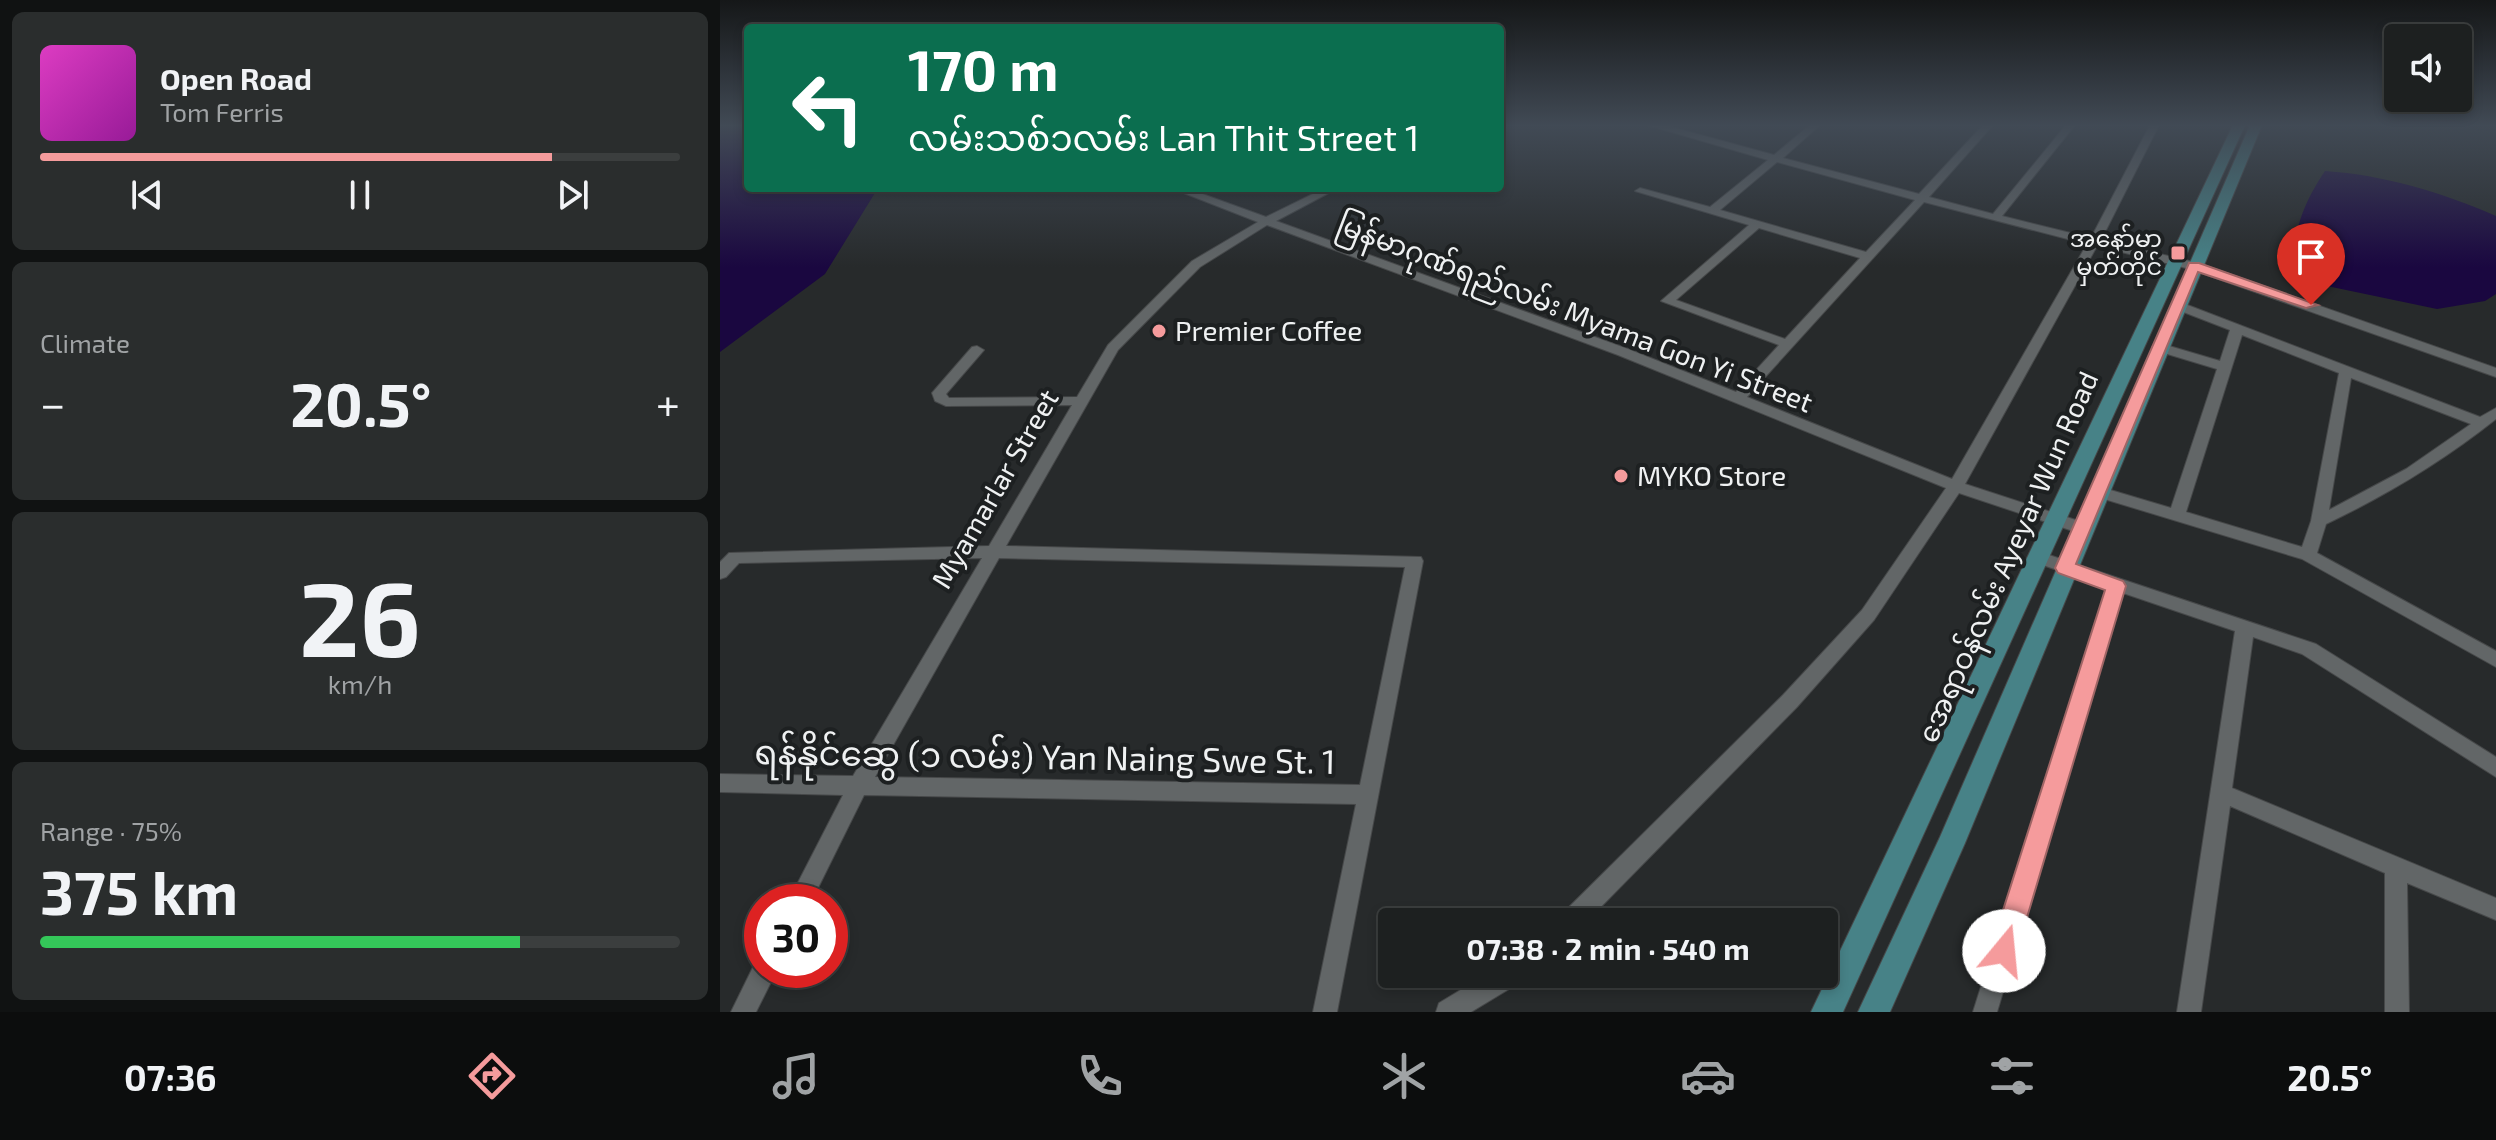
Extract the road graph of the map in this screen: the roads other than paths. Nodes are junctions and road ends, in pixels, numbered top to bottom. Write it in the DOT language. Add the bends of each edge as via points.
graph roads {
  1 [pos="1760,172"];
  2 [pos="1821,172"];
  3 [pos="1947,172"];
  4 [pos="2032,172"];
  5 [pos="2130,172"];
  6 [pos="2220,172"];
  7 [pos="2231,172"];
  8 [pos="1640,191"];
  9 [pos="1186,192"];
  10 [pos="1325,192"];
  11 [pos="1923,199"];
  12 [pos="1712,211"];
  13 [pos="1995,218"];
  14 [pos="1265,222"];
  15 [pos="1757,224"];
  16 [pos="2094,242"];
  17 [pos="1870,257"];
  18 [pos="2184,263"];
  19 [pos="2177,305"];
  20 [pos="2238,327"];
  21 [pos="1788,344"];
  22 [pos="2159,347"];
  23 [pos="977,350"];
  24 [pos="2225,367"];
  25 [pos="2346,369"];
  26 [pos="2496,373"];
  27 [pos="1737,399"];
  28 [pos="1080,401"];
  29 [pos="2496,412"];
  30 [pos="2481,423"];
  31 [pos="1956,486"];
  32 [pos="2097,491"];
  33 [pos="2176,517"];
  34 [pos="2056,519"];
  35 [pos="2319,521"];
  36 [pos="2082,528"];
  37 [pos="995,552"];
  38 [pos="2308,555"];
  39 [pos="2037,557"];
  40 [pos="2065,568"];
  41 [pos="720,573"];
  42 [pos="2116,586"];
  43 [pos="2245,628"];
  44 [pos="2496,660"];
  45 [pos="2496,768"];
  46 [pos="720,783"];
  47 [pos="858,786"];
  48 [pos="2221,793"];
  49 [pos="1369,795"];
  50 [pos="2396,867"];
  51 [pos="808,884"];
  52 [pos="1584,908"];
  53 [pos="2496,909"];
  54 [pos="756,988"];
  55 [pos="1487,988"];
  56 [pos="743,1012"];
  57 [pos="1325,1012"];
  58 [pos="1448,1012"];
  59 [pos="1827,1012"];
  60 [pos="1874,1012"];
  61 [pos="1985,1012"];
  62 [pos="2189,1012"];
  63 [pos="2397,1012"];
  1 -- 12 [label="street"];
  2 -- 11 [label="street"];
  3 -- 11 [label="street"];
  4 -- 13 [label="street"];
  5 -- 16 [label="street"];
  6 -- 18 [label="main road, အေရာဝန်လမ်း Ayeyar Wun Road"];
  7 -- 18 [label="main road, အေရာဝန်လမ်း Ayeyar Wun Road"];
  8 -- 12 [label="street"];
  9 -- 14 [label="street, မြန်မာဂုဏ်ရည်လမ်း Myama Gon Yi Street"];
  10 -- 14 [label="street, Myamarlar Street"];
  11 -- 13 [label="street"];
  11 -- 17 [label="street"];
  12 -- 15 [label="street"];
  13 -- 16 [label="street"];
  14 -- 27 [label="street, မြန်မာဂုဏ်ရည်လမ်း Myama Gon Yi Street"];
  14 -- 28 [label="street, Myamarlar Street" via="1196,264 1164,293 1113,348"];
  15 -- 17 [label="street"];
  15 -- 21 [label="street" via="1667,301"];
  16 -- 18 [label="street"];
  16 -- 31 [label="street"];
  17 -- 21 [label="street"];
  18 -- 19 [label="main road, အေရာဝန်လမ်း Ayeyar Wun Road"];
  18 -- 26 [label="street"];
  18 -- 34 [label="main road, အေရာဝန်လမ်း Ayeyar Wun Road"];
  19 -- 20 [label="street"];
  19 -- 22 [label="main road, အေရာဝန်လမ်း Ayeyar Wun Road"];
  20 -- 24 [label="street"];
  20 -- 25 [label="street"];
  21 -- 27 [label="street"];
  22 -- 24 [label="street"];
  22 -- 32 [label="main road, အေရာဝန်လမ်း Ayeyar Wun Road"];
  23 -- 28 [label="street" via="940,398"];
  24 -- 33 [label="street"];
  25 -- 30 [label="street"];
  25 -- 35 [label="street"];
  27 -- 31 [label="street, မြန်မာဂုဏ်ရည်လမ်း Myama Gon Yi Street"];
  28 -- 37 [label="street, Myamarlar Street"];
  29 -- 30 [label="street"];
  30 -- 35 [label="street" via="2368,499"];
  31 -- 34 [label="street, မြန်မာဂုဏ်ရည်လမ်း Myama Gon Yi Street"];
  31 -- 52 [label="street" via="1868,615"];
  32 -- 33 [label="street"];
  32 -- 36 [label="main road, အေရာဝန်လမ်း Ayeyar Wun Road"];
  33 -- 38 [label="street"];
  34 -- 36 [label="street, မြန်မာဂုဏ်ရည်လမ်း Myama Gon Yi Street"];
  34 -- 39 [label="main road, အေရာဝန်လမ်း Ayeyar Wun Road"];
  35 -- 38 [label="street"];
  36 -- 40 [label="main road, အေရာဝန်လမ်း Ayeyar Wun Road"];
  37 -- 41 [label="street" via="735,557"];
  37 -- 47 [label="street, Myamarlar Street"];
  37 -- 49 [label="street" via="1415,561"];
  38 -- 44 [label="street"];
  39 -- 40 [label="street"];
  39 -- 59 [label="main road, အေရာဝန်လမ်း Ayeyar Wun Road" via="1918,825"];
  40 -- 42 [label="street"];
  40 -- 60 [label="main road, အေရာဝန်လမ်း Ayeyar Wun Road"];
  42 -- 43 [label="street"];
  42 -- 61 [label="street"];
  43 -- 45 [label="street" via="2325,657"];
  43 -- 48 [label="street"];
  46 -- 47 [label="street, ရန်နိုင်ဆွေ (၁ လမ်း) Yan Naing Swe St. 1"];
  47 -- 49 [label="street, ရန်နိုင်ဆွေ (၁ လမ်း) Yan Naing Swe St. 1"];
  47 -- 51 [label="street, Myamarlar Street"];
  48 -- 50 [label="street"];
  48 -- 62 [label="street"];
  49 -- 57 [label="street"];
  50 -- 53 [label="street"];
  50 -- 63 [label="street"];
  54 -- 56 [label="street"];
  55 -- 58 [label="street"];
}
